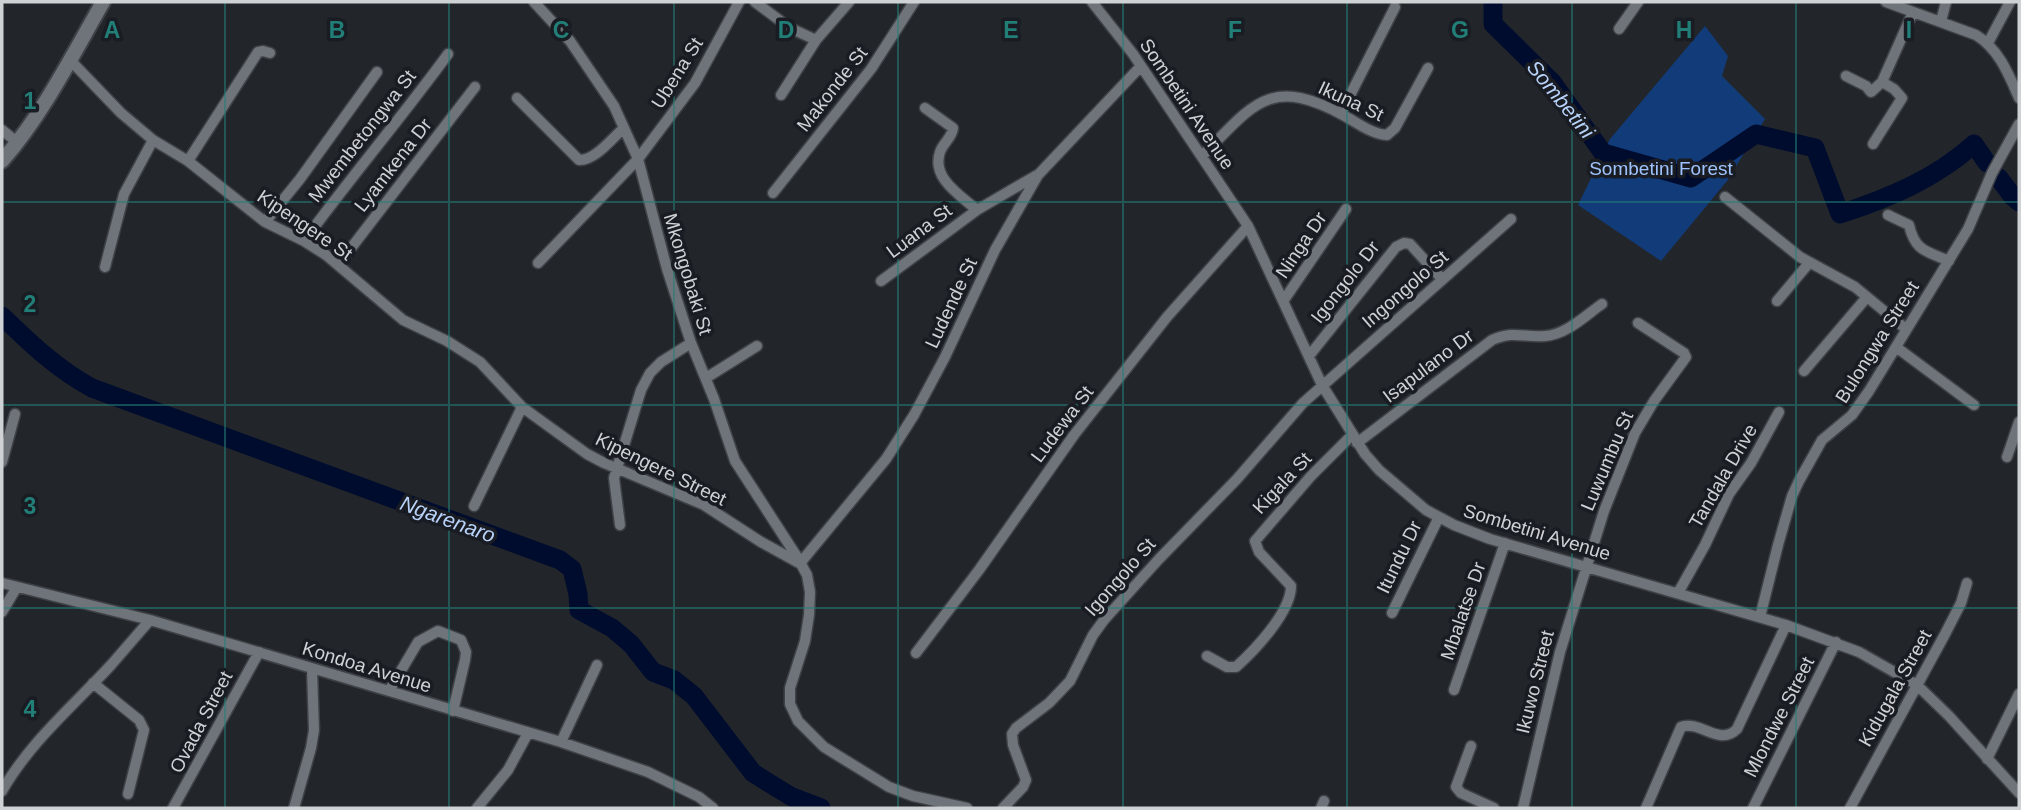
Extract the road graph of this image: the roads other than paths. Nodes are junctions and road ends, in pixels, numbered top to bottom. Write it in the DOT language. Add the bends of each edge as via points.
graph roads {
  1 [pos="103,2"];
  2 [pos="534,2"];
  3 [pos="739,2"];
  4 [pos="755,2"];
  5 [pos="849,2"];
  6 [pos="914,2"];
  7 [pos="1092,2"];
  8 [pos="1638,2"];
  9 [pos="1886,2"];
  10 [pos="1947,2"];
  11 [pos="2010,2"];
  12 [pos="1395,7"];
  13 [pos="1913,12"];
  14 [pos="1941,21"];
  15 [pos="1619,29"];
  16 [pos="816,40"];
  17 [pos="1987,43"];
  18 [pos="270,53"];
  19 [pos="448,54"];
  20 [pos="70,60"];
  21 [pos="1141,66"];
  22 [pos="1428,68"];
  23 [pos="377,72"];
  24 [pos="1846,76"];
  25 [pos="1882,82"];
  26 [pos="475,87"];
  27 [pos="781,95"];
  28 [pos="517,98"];
  29 [pos="2019,98"];
  30 [pos="925,108"];
  31 [pos="1341,113"];
  32 [pos="2019,124"];
  33 [pos="624,128"];
  34 [pos="2,130"];
  35 [pos="153,140"];
  36 [pos="18,143"];
  37 [pos="1873,144"];
  38 [pos="1202,156"];
  39 [pos="638,159"];
  40 [pos="2,161"];
  41 [pos="188,161"];
  42 [pos="1038,175"];
  43 [pos="773,193"];
  44 [pos="1724,197"];
  45 [pos="1346,209"];
  46 [pos="977,210"];
  47 [pos="1888,215"];
  48 [pos="1511,219"];
  49 [pos="265,222"];
  50 [pos="1248,226"];
  51 [pos="304,240"];
  52 [pos="1949,261"];
  53 [pos="538,263"];
  54 [pos="1809,263"];
  55 [pos="338,265"];
  56 [pos="105,267"];
  57 [pos="1443,279"];
  58 [pos="881,281"];
  59 [pos="1867,297"];
  60 [pos="1284,300"];
  61 [pos="1777,301"];
  62 [pos="1602,303"];
  63 [pos="1638,323"];
  64 [pos="1906,329"];
  65 [pos="691,344"];
  66 [pos="757,345"];
  67 [pos="1896,347"];
  68 [pos="466,353"];
  69 [pos="1309,356"];
  70 [pos="1804,371"];
  71 [pos="706,378"];
  72 [pos="1322,385"];
  73 [pos="1974,405"];
  74 [pos="522,407"];
  75 [pos="1779,412"];
  76 [pos="15,414"];
  77 [pos="2018,428"];
  78 [pos="1355,439"];
  79 [pos="2007,457"];
  80 [pos="2,462"];
  81 [pos="617,469"];
  82 [pos="474,506"];
  83 [pos="1439,517"];
  84 [pos="620,525"];
  85 [pos="1505,543"];
  86 [pos="801,563"];
  87 [pos="1585,565"];
  88 [pos="2,583"];
  89 [pos="1967,583"];
  90 [pos="17,587"];
  91 [pos="1678,593"];
  92 [pos="2,612"];
  93 [pos="1392,613"];
  94 [pos="1760,617"];
  95 [pos="150,620"];
  96 [pos="1786,625"];
  97 [pos="1836,642"];
  98 [pos="259,652"];
  99 [pos="916,653"];
  100 [pos="1207,656"];
  101 [pos="597,664"];
  102 [pos="312,670"];
  103 [pos="93,683"];
  104 [pos="1917,685"];
  105 [pos="1454,690"];
  106 [pos="389,691"];
  107 [pos="2019,694"];
  108 [pos="453,711"];
  109 [pos="528,733"];
  110 [pos="561,742"];
  111 [pos="1471,746"];
  112 [pos="1987,759"];
  113 [pos="2,791"];
  114 [pos="2019,793"];
  115 [pos="128,794"];
  116 [pos="173,808"];
  117 [pos="294,808"];
  118 [pos="477,808"];
  119 [pos="713,808"];
  120 [pos="967,808"];
  121 [pos="1003,808"];
  122 [pos="1494,808"];
  123 [pos="1522,808"];
  124 [pos="1646,808"];
  125 [pos="1753,808"];
  126 [pos="1850,808"];
  1 -- 20 [label="street"];
  2 -- 33 [label="street, Mkongobaki St" via="569,41"];
  3 -- 39 [label="street, Ubena St" via="695,83"];
  4 -- 16 [label="street" via="790,28"];
  5 -- 16 [label="street"];
  6 -- 43 [label="street, Makonde St" via="871,69"];
  7 -- 21 [label="street, Sombetini Avenue"];
  8 -- 15 [label="street"];
  9 -- 13 [label="street"];
  10 -- 14 [label="street"];
  11 -- 17 [label="street"];
  12 -- 31 [label="street"];
  13 -- 14 [label="street"];
  13 -- 25 [label="street"];
  14 -- 17 [label="street"];
  16 -- 27 [label="street"];
  17 -- 29 [label="street"];
  18 -- 41 [label="street" via="258,52"];
  19 -- 51 [label="street, Mwembetongwa St"];
  20 -- 35 [label="street, Kipengere St"];
  20 -- 36 [label="street"];
  21 -- 38 [label="street, Sombetini Avenue"];
  21 -- 42 [label="street, Ludende St"];
  22 -- 31 [label="street, Ikuna St" via="1387,135"];
  23 -- 49 [label="street"];
  24 -- 25 [label="street" via="1871,92"];
  25 -- 37 [label="street" via="1902,98"];
  26 -- 55 [label="street, Lyamkena Dr"];
  28 -- 33 [label="street" via="579,160 593,156"];
  30 -- 46 [label="street, Luana St" via="953,128 940,152 938,168 947,183"];
  31 -- 38 [label="street, Ikuna St" via="1311,100 1273,97 1252,107"];
  32 -- 52 [label="street, Bulongwa Street"];
  33 -- 39 [label="street, Mkongobaki St"];
  34 -- 36 [label="street"];
  35 -- 41 [label="street, Kipengere St"];
  35 -- 56 [label="street" via="124,194"];
  36 -- 40 [label="street"];
  38 -- 50 [label="street, Sombetini Avenue"];
  39 -- 53 [label="street, Ubena St"];
  39 -- 65 [label="street, Mkongobaki St"];
  41 -- 49 [label="street, Kipengere St"];
  42 -- 46 [label="street, Luana St"];
  42 -- 86 [label="street, Ludende St" via="995,250 914,415 886,459"];
  44 -- 54 [label="street"];
  45 -- 60 [label="street, Ninga Dr"];
  46 -- 58 [label="street, Luana St"];
  47 -- 52 [label="street" via="1909,225 1921,249"];
  48 -- 57 [label="street, Ingongolo St"];
  49 -- 51 [label="street, Kipengere St"];
  50 -- 60 [label="street, Sombetini Avenue"];
  50 -- 99 [label="street, Ludewa St" via="1167,317 1073,435"];
  51 -- 55 [label="street, Kipengere St"];
  52 -- 64 [label="street, Bulongwa Street"];
  54 -- 59 [label="street"];
  54 -- 61 [label="street"];
  55 -- 68 [label="street, Kipengere St" via="402,320"];
  57 -- 69 [label="street, Igongolo Dr" via="1410,244 1396,247"];
  57 -- 72 [label="street, Ingongolo St"];
  59 -- 64 [label="street"];
  59 -- 70 [label="street"];
  60 -- 69 [label="street, Sombetini Avenue"];
  62 -- 78 [label="street, Isapulano Dr" via="1552,335 1508,334 1492,340"];
  63 -- 87 [label="street, Luwumbu St" via="1686,357 1634,433"];
  64 -- 67 [label="street, Bulongwa Street"];
  65 -- 71 [label="street, Mkongobaki St"];
  65 -- 81 [label="street" via="675,351 650,373"];
  66 -- 71 [label="street"];
  67 -- 73 [label="street"];
  67 -- 94 [label="street, Bulongwa Street" via="1852,415 1822,440 1807,464 1792,496"];
  68 -- 74 [label="street, Kipengere Street" via="497,378"];
  69 -- 72 [label="street, Sombetini Avenue"];
  71 -- 86 [label="street, Mkongobaki St" via="735,461"];
  72 -- 78 [label="street, Sombetini Avenue"];
  72 -- 121 [label="street, Igongolo St" via="1104,620 1060,691 1016,728 1013,745 1026,780"];
  74 -- 81 [label="street, Kipengere Street" via="587,454"];
  74 -- 82 [label="street"];
  75 -- 91 [label="street, Tandala Drive" via="1729,494"];
  76 -- 80 [label="street"];
  77 -- 79 [label="street"];
  78 -- 83 [label="street, Sombetini Avenue" via="1379,470"];
  78 -- 100 [label="street, Kigala St" via="1311,476 1255,541 1259,552 1291,586 1283,610 1236,667"];
  81 -- 84 [label="street" via="613,485"];
  81 -- 86 [label="street, Kipengere Street" via="704,505"];
  83 -- 85 [label="street, Sombetini Avenue"];
  83 -- 93 [label="street, Itundu Dr"];
  85 -- 87 [label="street, Sombetini Avenue"];
  85 -- 105 [label="street, Mbalatse Dr"];
  86 -- 120 [label="street" via="810,604 790,688 797,721 824,747 890,787"];
  87 -- 91 [label="street, Sombetini Avenue"];
  87 -- 123 [label="street, Ikuwo Street"];
  88 -- 90 [label="street, Kondoa Avenue"];
  89 -- 104 [label="street, Kidugala Street"];
  90 -- 92 [label="street"];
  90 -- 95 [label="street, Kondoa Avenue"];
  91 -- 94 [label="street, Sombetini Avenue"];
  94 -- 96 [label="street, Sombetini Avenue"];
  95 -- 98 [label="street, Kondoa Avenue"];
  95 -- 103 [label="street"];
  96 -- 97 [label="street, Sombetini Avenue"];
  96 -- 124 [label="street" via="1737,729 1725,736 1681,727"];
  97 -- 104 [label="street, Sombetini Avenue"];
  97 -- 125 [label="street, Mlondwe Street"];
  98 -- 102 [label="street, Kondoa Avenue"];
  98 -- 116 [label="street, Ovada Street"];
  101 -- 110 [label="street"];
  102 -- 106 [label="street, Kondoa Avenue"];
  102 -- 117 [label="street" via="314,730"];
  103 -- 113 [label="street" via="42,736"];
  103 -- 115 [label="street" via="139,720 144,730"];
  104 -- 112 [label="street, Sombetini Avenue"];
  104 -- 126 [label="street, Kidugala Street"];
  106 -- 108 [label="street, Kondoa Avenue"];
  106 -- 108 [label="street" via="418,642 438,631 461,640 466,652"];
  107 -- 112 [label="street"];
  108 -- 109 [label="street, Kondoa Avenue"];
  109 -- 110 [label="street, Kondoa Avenue"];
  109 -- 118 [label="street" via="508,770"];
  110 -- 119 [label="street, Kondoa Avenue" via="648,772"];
  111 -- 122 [label="street" via="1456,787"];
  112 -- 114 [label="street, Sombetini Avenue"];
}
